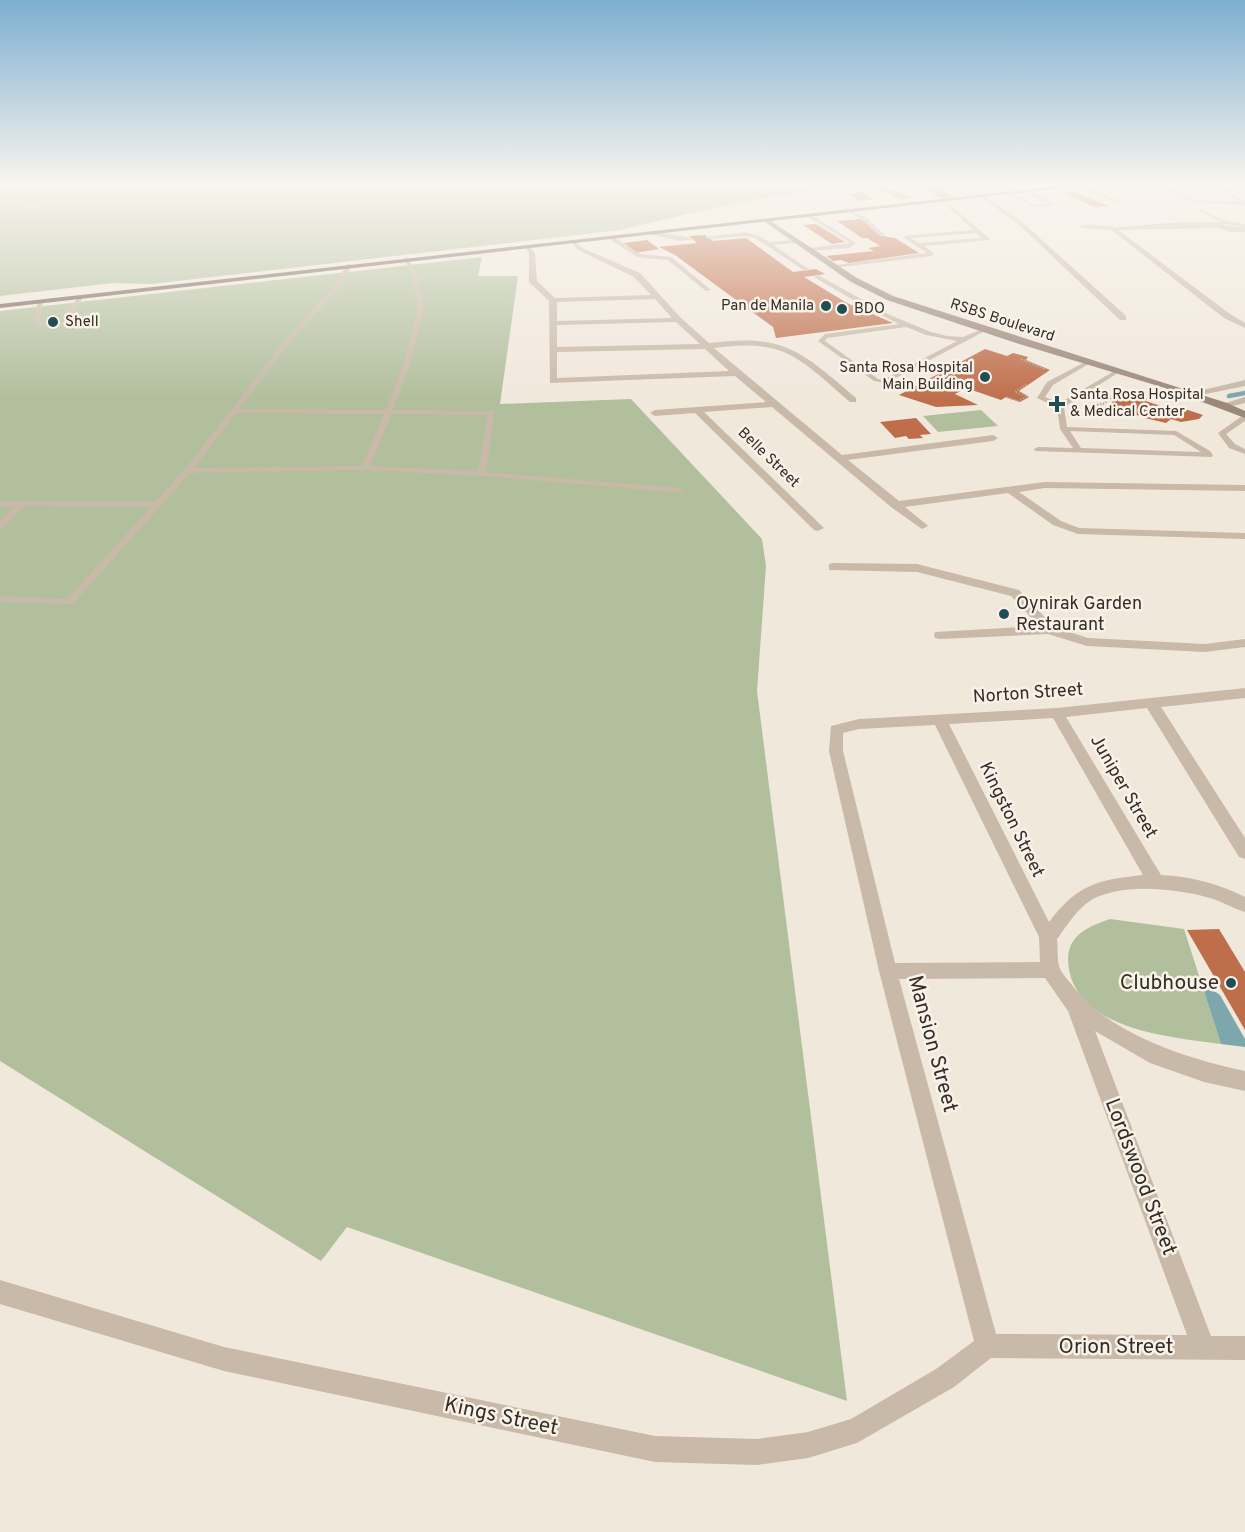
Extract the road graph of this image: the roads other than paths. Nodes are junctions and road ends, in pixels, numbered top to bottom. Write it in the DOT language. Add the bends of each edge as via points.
graph roads {
  1 [pos="430,256"];
  2 [pos="532,256"];
  3 [pos="596,256"];
  4 [pos="646,256"];
  5 [pos="787,256"];
  6 [pos="819,256"];
  7 [pos="911,256"];
  8 [pos="1056,256"];
  9 [pos="1149,256"];
  10 [pos="407,259"];
  11 [pos="349,266"];
  12 [pos="832,266"];
  13 [pos="807,270"];
  14 [pos="816,276"];
  15 [pos="220,280"];
  16 [pos="837,282"];
  17 [pos="829,284"];
  18 [pos="708,290"];
  19 [pos="80,297"];
  20 [pos="656,297"];
  21 [pos="0,299"];
  22 [pos="553,300"];
  23 [pos="40,301"];
  24 [pos="0,306"];
  25 [pos="1123,318"];
  26 [pos="678,320"];
  27 [pos="552,323"];
  28 [pos="908,325"];
  29 [pos="1245,326"];
  30 [pos="984,330"];
  31 [pos="964,339"];
  32 [pos="707,346"];
  33 [pos="553,351"];
  34 [pos="1089,362"];
  35 [pos="1118,371"];
  36 [pos="737,373"];
  37 [pos="1245,383"];
  38 [pos="1191,394"];
  39 [pos="853,400"];
  40 [pos="1245,400"];
  41 [pos="775,404"];
  42 [pos="1224,405"];
  43 [pos="1060,406"];
  44 [pos="697,410"];
  45 [pos="233,411"];
  46 [pos="389,412"];
  47 [pos="655,413"];
  48 [pos="1245,416"];
  49 [pos="1064,429"];
  50 [pos="993,438"];
  51 [pos="1038,449"];
  52 [pos="1079,451"];
  53 [pos="1245,452"];
  54 [pos="838,458"];
  55 [pos="365,468"];
  56 [pos="188,471"];
  57 [pos="482,474"];
  58 [pos="1245,488"];
  59 [pos="1010,490"];
  60 [pos="680,491"];
  61 [pos="23,503"];
  62 [pos="0,504"];
  63 [pos="160,504"];
  64 [pos="895,505"];
  65 [pos="0,526"];
  66 [pos="922,526"];
  67 [pos="818,528"];
  68 [pos="1245,536"];
  69 [pos="832,567"];
  70 [pos="0,599"];
  71 [pos="1049,630"];
  72 [pos="939,635"];
  73 [pos="1245,643"];
  74 [pos="1245,693"];
  75 [pos="1151,703"];
  76 [pos="1057,713"];
  77 [pos="940,720"];
  78 [pos="836,751"];
  79 [pos="1245,852"];
  80 [pos="1155,881"];
  81 [pos="1245,905"];
  82 [pos="1048,937"];
  83 [pos="1050,970"];
  84 [pos="888,971"];
  85 [pos="1076,1006"];
  86 [pos="1245,1081"];
  87 [pos="0,1292"];
  88 [pos="987,1346"];
  89 [pos="1204,1348"];
  90 [pos="1245,1348"];
  1 -- 10 [label="main road"];
  2 -- 22 [label="street" via="533,282"];
  3 -- 20 [label="street" via="637,275"];
  4 -- 18 [label="lane" via="669,258"];
  5 -- 13 [label="lane"];
  6 -- 12 [label="street, RSBS Boulevard"];
  7 -- 12 [label="lane"];
  8 -- 25 [label="street"];
  9 -- 29 [label="street"];
  10 -- 11 [label="main road"];
  10 -- 46 [label="lane" via="421,304 409,357"];
  11 -- 15 [label="main road"];
  11 -- 45 [label="lane" via="337,288 290,338"];
  12 -- 30 [label="street, RSBS Boulevard" via="850,281 890,298"];
  14 -- 17 [label="lane"];
  15 -- 19 [label="main road"];
  15 -- 21 [label="main road"];
  16 -- 17 [label="lane"];
  17 -- 28 [label="lane"];
  19 -- 23 [label="main road"];
  19 -- 23 [label="lane" via="65,323 37,324"];
  20 -- 22 [label="street"];
  20 -- 26 [label="street"];
  22 -- 27 [label="street"];
  23 -- 24 [label="main road"];
  26 -- 27 [label="street"];
  26 -- 32 [label="street"];
  27 -- 33 [label="street"];
  28 -- 31 [label="lane" via="941,337"];
  28 -- 31 [label="lane" via="825,336 821,340 884,382"];
  30 -- 31 [label="lane"];
  30 -- 34 [label="street, RSBS Boulevard"];
  32 -- 33 [label="street"];
  32 -- 36 [label="street"];
  32 -- 39 [label="street" via="730,342 793,352"];
  33 -- 36 [label="street" via="553,381"];
  34 -- 35 [label="street, RSBS Boulevard"];
  34 -- 43 [label="lane" via="1050,384 1041,398"];
  35 -- 38 [label="street, RSBS Boulevard"];
  35 -- 43 [label="lane"];
  36 -- 41 [label="street"];
  37 -- 38 [label="street"];
  38 -- 42 [label="street, RSBS Boulevard"];
  40 -- 42 [label="street"];
  41 -- 44 [label="street"];
  41 -- 54 [label="street"];
  42 -- 48 [label="street, RSBS Boulevard"];
  43 -- 49 [label="lane"];
  44 -- 47 [label="street"];
  44 -- 67 [label="street, Belle Street"];
  45 -- 46 [label="lane"];
  45 -- 56 [label="lane"];
  46 -- 55 [label="lane"];
  46 -- 57 [label="lane" via="492,413"];
  48 -- 53 [label="lane" via="1222,433 1232,446"];
  49 -- 52 [label="lane"];
  49 -- 52 [label="lane" via="1176,433 1209,454"];
  50 -- 54 [label="street"];
  51 -- 52 [label="lane"];
  54 -- 64 [label="street"];
  55 -- 56 [label="lane"];
  55 -- 57 [label="lane"];
  56 -- 63 [label="lane"];
  57 -- 60 [label="lane"];
  58 -- 59 [label="street" via="1046,486"];
  59 -- 64 [label="street"];
  59 -- 68 [label="street" via="1057,523 1078,531"];
  61 -- 62 [label="lane"];
  61 -- 63 [label="lane"];
  61 -- 65 [label="lane"];
  63 -- 70 [label="lane" via="70,602"];
  64 -- 66 [label="street"];
  69 -- 71 [label="street" via="917,568 1015,593"];
  71 -- 72 [label="street"];
  71 -- 73 [label="street" via="1087,642 1205,648"];
  74 -- 75 [label="street, Norton Street"];
  75 -- 76 [label="street, Norton Street"];
  75 -- 79 [label="street"];
  76 -- 77 [label="street, Norton Street"];
  76 -- 80 [label="street, Juniper Street"];
  77 -- 78 [label="street, Norton Street" via="859,724 836,730"];
  77 -- 82 [label="street, Kingston Street"];
  78 -- 84 [label="street, Mansion Street"];
  80 -- 81 [label="street" via="1198,887"];
  80 -- 82 [label="street" via="1117,885 1083,897"];
  82 -- 83 [label="street"];
  83 -- 84 [label="street"];
  83 -- 85 [label="street"];
  84 -- 88 [label="street, Mansion Street"];
  85 -- 86 [label="street" via="1150,1053"];
  85 -- 89 [label="street, Lordswood Street"];
  87 -- 88 [label="street, Kings Street" via="224,1359 655,1449 757,1452 808,1445 857,1430 945,1378"];
  88 -- 89 [label="street, Orion Street"];
  89 -- 90 [label="street, Orion Street"];
}
